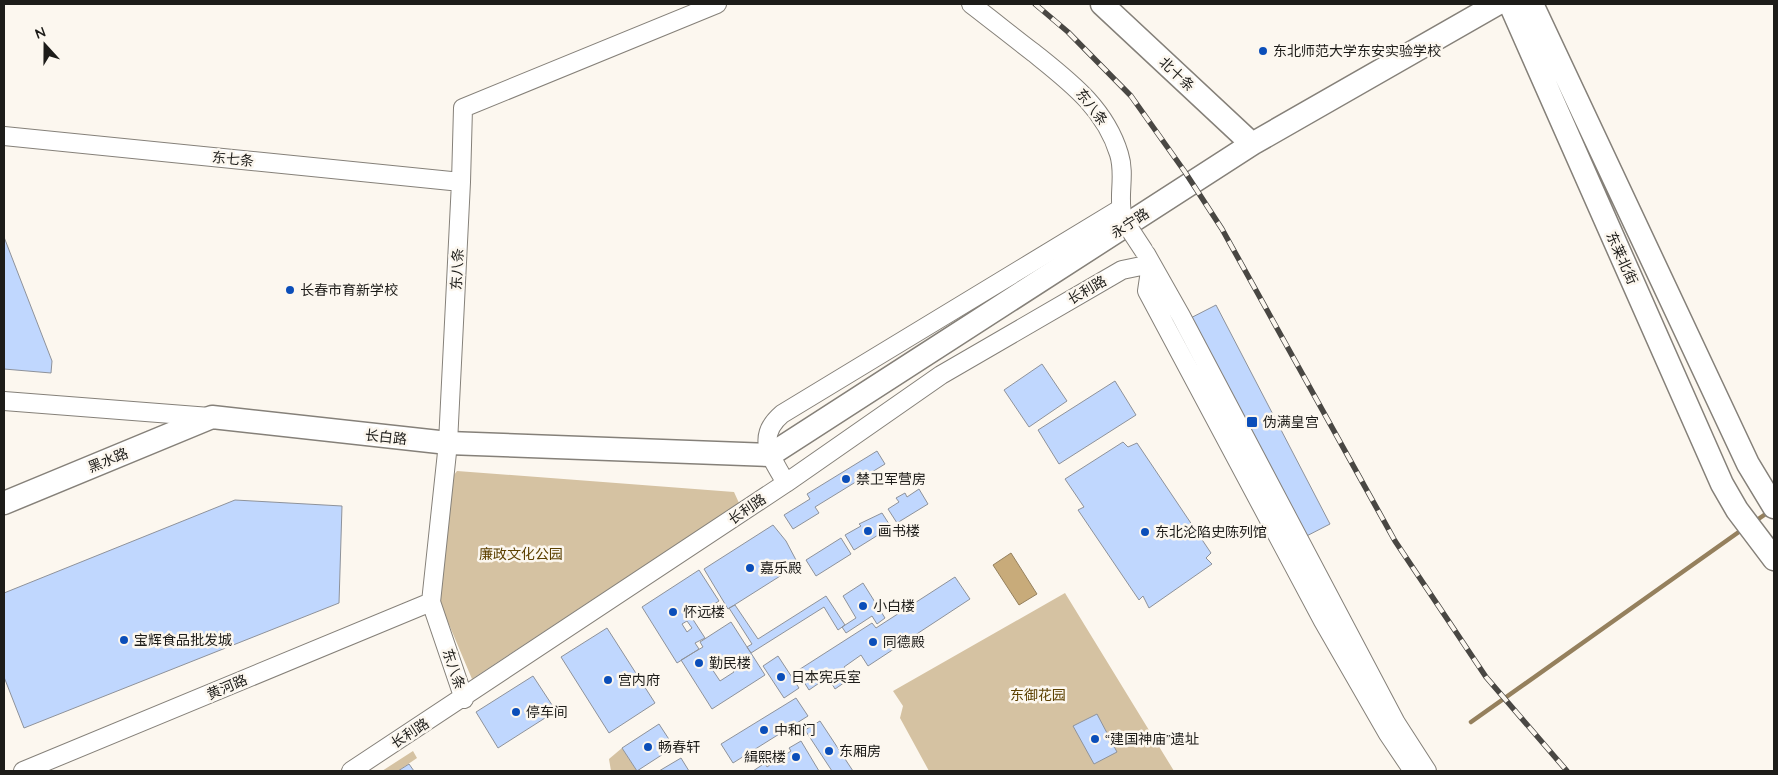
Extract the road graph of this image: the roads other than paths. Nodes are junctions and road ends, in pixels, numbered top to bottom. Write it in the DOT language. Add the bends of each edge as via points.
graph roads {
  1 [pos="717,4"];
  2 [pos="971,4"];
  3 [pos="1102,4"];
  4 [pos="1497,4"];
  5 [pos="1510,4"];
  6 [pos="1532,4"];
  7 [pos="4,136"];
  8 [pos="1252,144"];
  9 [pos="461,182"];
  10 [pos="1121,214"];
  11 [pos="1148,258"];
  12 [pos="4,401"];
  13 [pos="212,417"];
  14 [pos="448,443"];
  15 [pos="770,455"];
  16 [pos="786,483"];
  17 [pos="1769,499"];
  18 [pos="4,503"];
  19 [pos="1774,559"];
  20 [pos="431,602"];
  21 [pos="464,699"];
  22 [pos="23,771"];
  23 [pos="351,771"];
  24 [pos="1413,771"];
  25 [pos="1427,771"];
  1 -- 9 [label="street, 东八条" via="463,108"];
  2 -- 10 [label="street, 东八条" via="1075,85 1095,106 1120,155 1123,175"];
  3 -- 8 [label="main road, 北十条"];
  4 -- 8 [label="main road, 永宁路"];
  5 -- 19 [label="main road, 东莱北街" via="1722,484"];
  6 -- 17 [label="main road, 东莱北街" via="1748,464"];
  7 -- 9 [label="street, 东七条"];
  8 -- 15 [label="main road, 永宁路"];
  9 -- 14 [label="street, 东八条"];
  10 -- 11 [label="street, bridge"];
  10 -- 15 [label="street" via="782,414 772,422 766,435"];
  11 -- 16 [label="street, 长利路" via="941,375"];
  11 -- 24 [label="street" via="1147,291 1323,621"];
  11 -- 25 [label="street" via="1396,723"];
  12 -- 13 [label="street, 长白路"];
  13 -- 14 [label="main road, 长白路"];
  13 -- 18 [label="main road, 黑水路"];
  14 -- 15 [label="main road, 长白路"];
  14 -- 20 [label="street, 东八条"];
  15 -- 16 [label="street"];
  16 -- 21 [label="street, 长利路"];
  20 -- 21 [label="street, 东八条"];
  20 -- 22 [label="street, 黄河路"];
  21 -- 23 [label="street, 长利路"];
}
